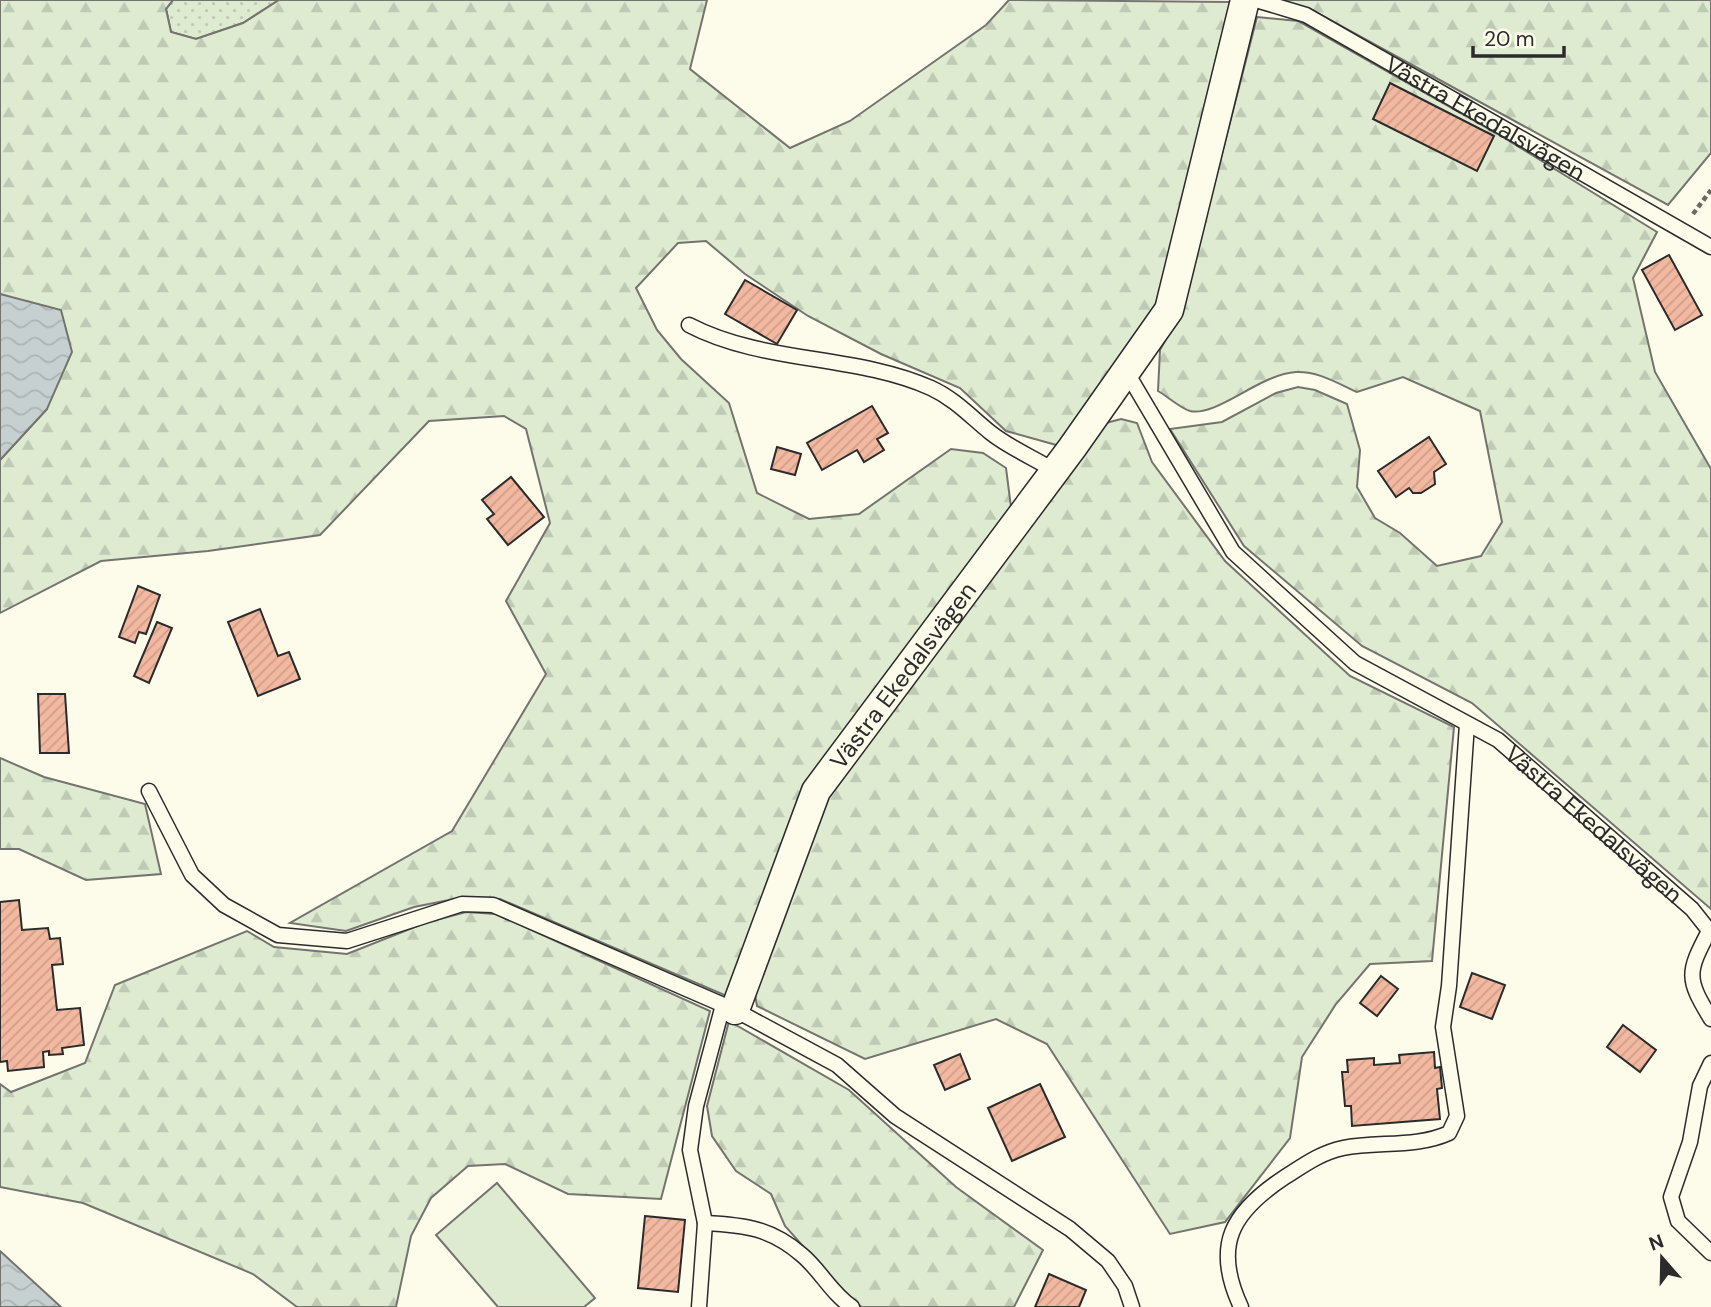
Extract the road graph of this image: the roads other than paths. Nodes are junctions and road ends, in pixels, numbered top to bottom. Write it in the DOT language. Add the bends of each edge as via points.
graph roads {
  1 [pos="1245,0"];
  2 [pos="1256,0"];
  3 [pos="1711,247"];
  4 [pos="689,326"];
  5 [pos="1126,370"];
  6 [pos="1055,471"];
  7 [pos="1467,723"];
  8 [pos="149,791"];
  9 [pos="1710,932"];
  10 [pos="729,1007"];
  11 [pos="1711,1019"];
  12 [pos="1711,1063"];
  13 [pos="705,1223"];
  14 [pos="1711,1253"];
  15 [pos="699,1307"];
  16 [pos="852,1307"];
  17 [pos="1132,1307"];
  18 [pos="1241,1307"];
  1 -- 5 [label="street, Västra Ekedalsvägen" via="1169,310"];
  2 -- 3 [label="lane, Västra Ekedalsvägen" via="1306,15"];
  4 -- 6 [label="lane" via="721,341 865,368 930,388 960,405 992,434"];
  5 -- 6 [label="street, Västra Ekedalsvägen"];
  5 -- 7 [label="lane, Västra Ekedalsvägen" via="1233,552 1355,663"];
  6 -- 10 [label="street, Västra Ekedalsvägen" via="816,791"];
  7 -- 9 [label="lane, Västra Ekedalsvägen" via="1498,740 1692,909"];
  7 -- 18 [label="lane, Västra Ekedalsvägen" via="1443,1027 1457,1116 1449,1133 1435,1139 1322,1154 1260,1194 1240,1214 1228,1240 1227,1265"];
  8 -- 10 [label="lane" via="192,875 224,905 278,935 346,941 462,904 493,905"];
  9 -- 11 [label="lane" via="1692,963 1693,988"];
  10 -- 13 [label="lane" via="696,1106 690,1150"];
  10 -- 17 [label="lane" via="837,1065 895,1116 1070,1229 1108,1261 1125,1286"];
  12 -- 14 [label="lane" via="1700,1086 1690,1142 1671,1197 1678,1221"];
  13 -- 15 [label="lane"];
  13 -- 16 [label="lane" via="753,1226 772,1235 803,1255"];
}
